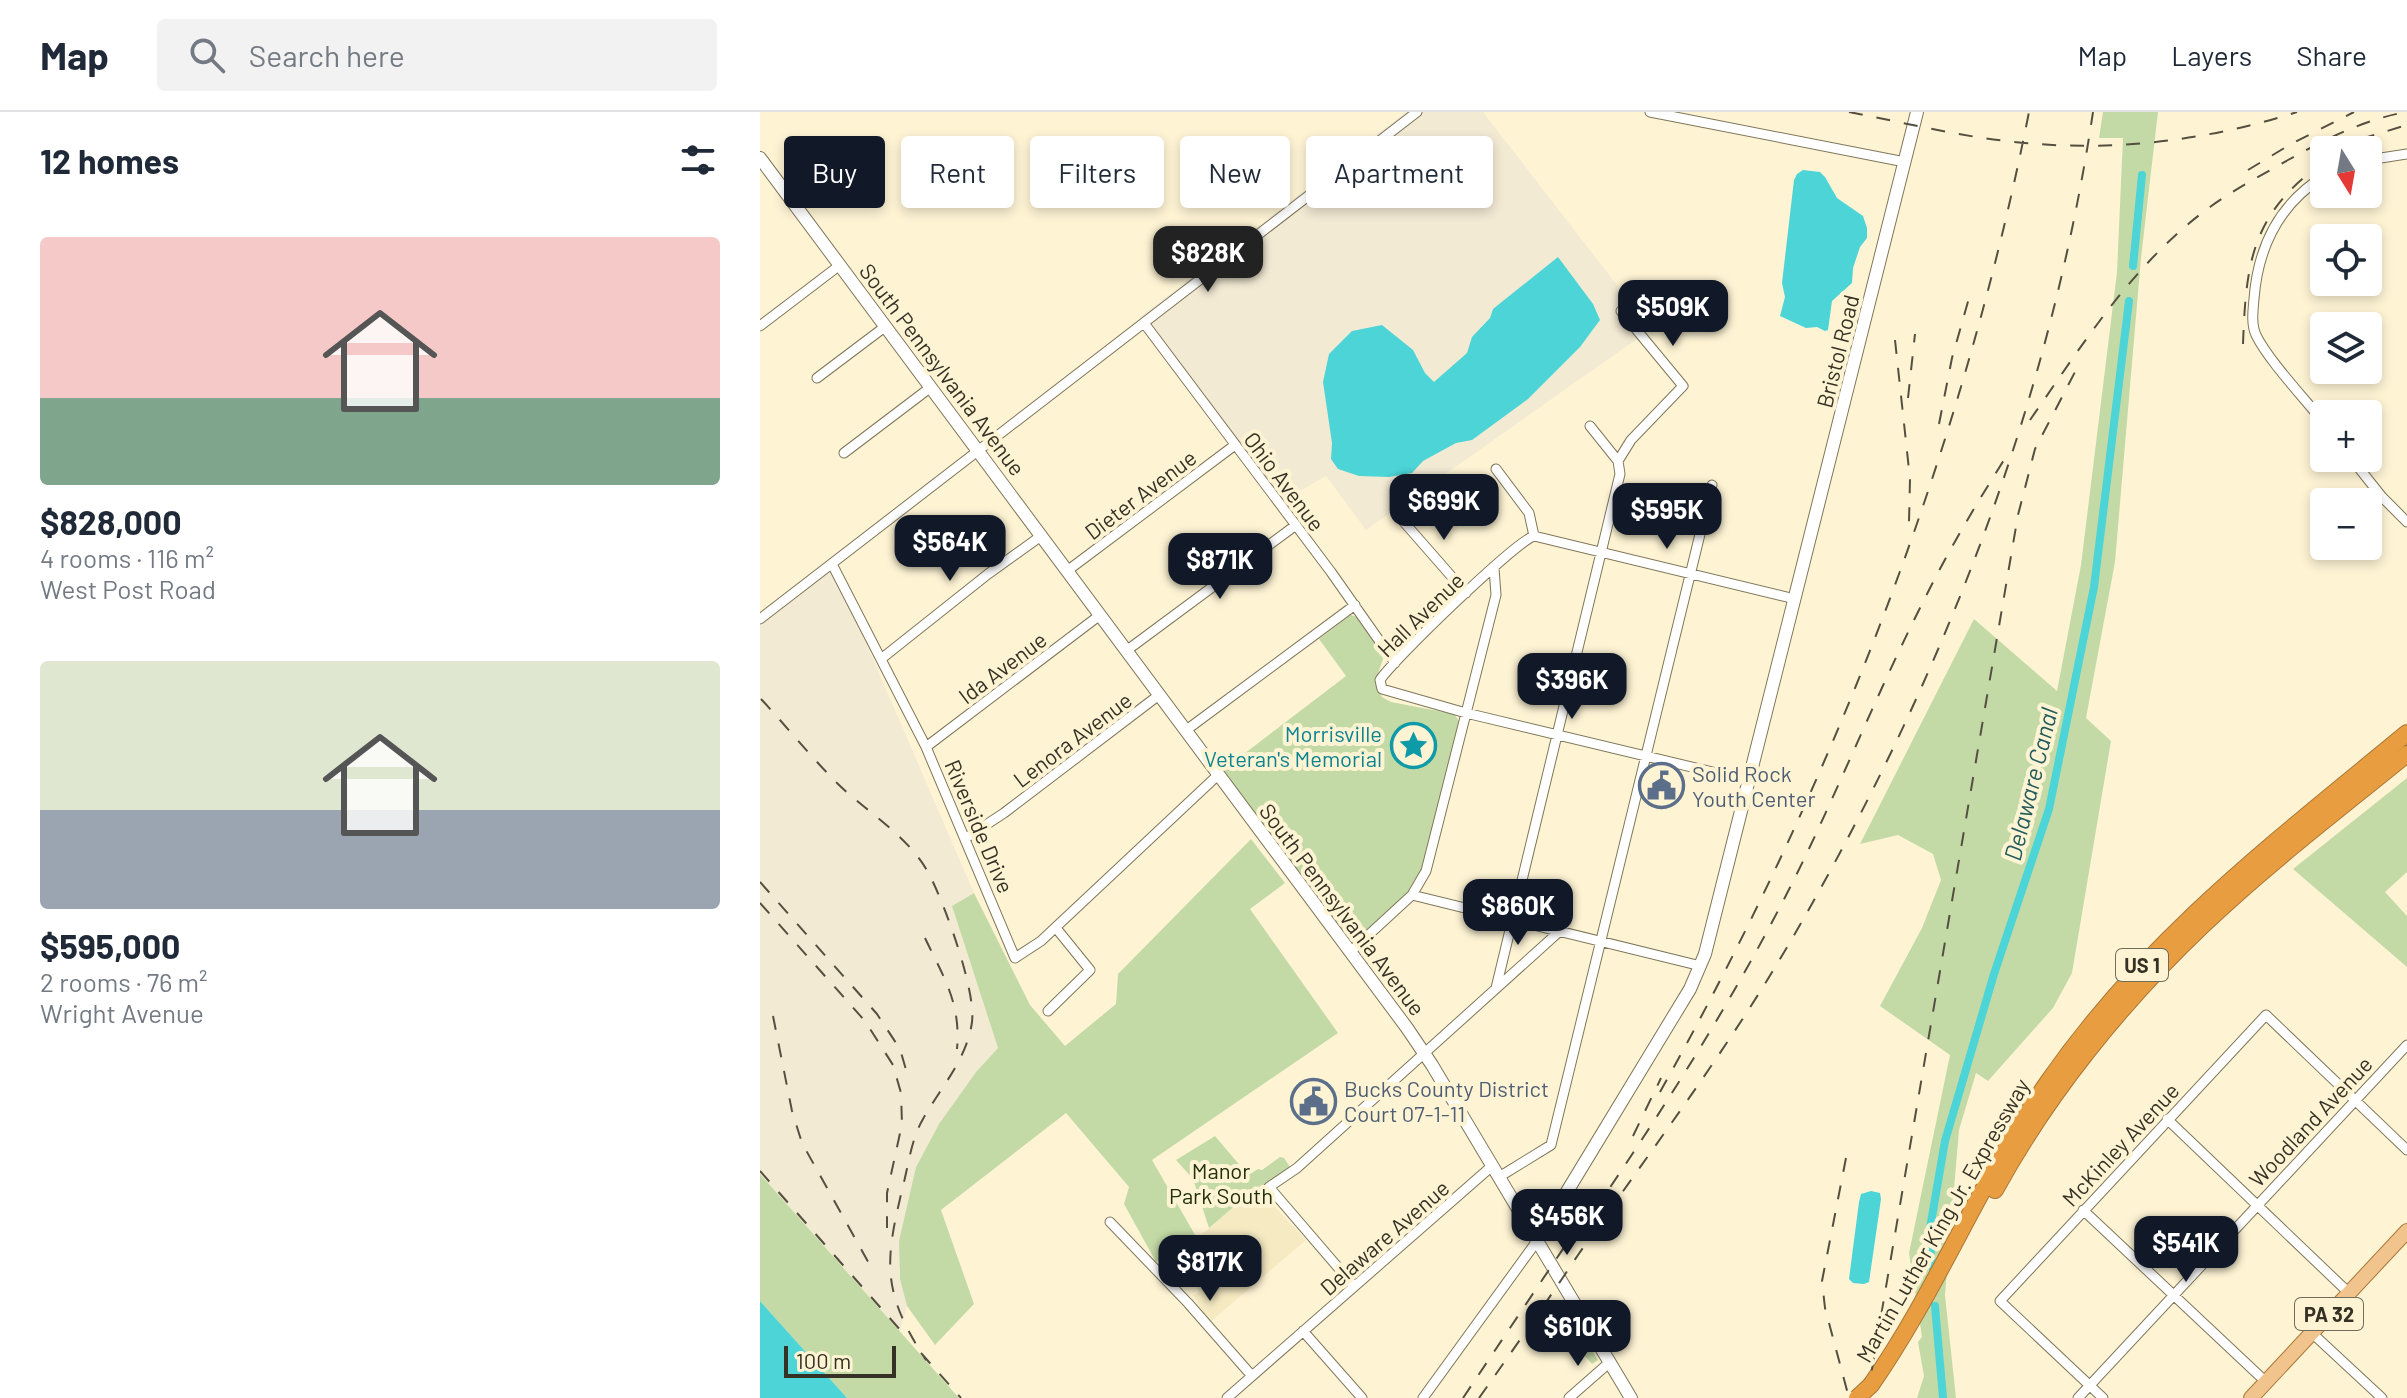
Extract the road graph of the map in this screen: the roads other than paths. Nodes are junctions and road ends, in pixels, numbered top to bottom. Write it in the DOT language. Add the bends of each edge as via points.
graph roads {
  1 [pos="1417,112"];
  2 [pos="1650,112"];
  3 [pos="1917,112"];
  4 [pos="2407,154"];
  5 [pos="760,158"];
  6 [pos="2382,158"];
  7 [pos="1905,162"];
  8 [pos="2310,187"];
  9 [pos="840,265"];
  10 [pos="1621,311"];
  11 [pos="1144,323"];
  12 [pos="760,326"];
  13 [pos="886,326"];
  14 [pos="817,378"];
  15 [pos="931,387"];
  16 [pos="2310,405"];
  17 [pos="1590,426"];
  18 [pos="1235,445"];
  19 [pos="979,452"];
  20 [pos="844,453"];
  21 [pos="1618,461"];
  22 [pos="1496,469"];
  23 [pos="2362,472"];
  24 [pos="1712,485"];
  25 [pos="1396,513"];
  26 [pos="2407,522"];
  27 [pos="1296,525"];
  28 [pos="1041,536"];
  29 [pos="1534,536"];
  30 [pos="1600,552"];
  31 [pos="832,564"];
  32 [pos="1494,568"];
  33 [pos="1067,571"];
  34 [pos="1690,573"];
  35 [pos="1466,593"];
  36 [pos="1795,599"];
  37 [pos="1355,605"];
  38 [pos="1100,615"];
  39 [pos="760,619"];
  40 [pos="1126,651"];
  41 [pos="881,659"];
  42 [pos="1395,663"];
  43 [pos="1159,695"];
  44 [pos="1466,713"];
  45 [pos="1185,731"];
  46 [pos="2407,733"];
  47 [pos="1556,735"];
  48 [pos="926,747"];
  49 [pos="2407,754"];
  50 [pos="1646,756"];
  51 [pos="1218,775"];
  52 [pos="1750,781"];
  53 [pos="966,838"];
  54 [pos="1412,895"];
  55 [pos="1512,918"];
  56 [pos="1056,928"];
  57 [pos="1561,930"];
  58 [pos="1601,940"];
  59 [pos="1350,952"];
  60 [pos="1701,966"];
  61 [pos="1496,988"];
  62 [pos="1048,1011"];
  63 [pos="2407,1045"];
  64 [pos="1424,1055"];
  65 [pos="2354,1100"];
  66 [pos="2167,1119"];
  67 [pos="2407,1150"];
  68 [pos="1496,1171"];
  69 [pos="2257,1204"];
  70 [pos="2083,1210"];
  71 [pos="1110,1222"];
  72 [pos="2407,1231"];
  73 [pos="1537,1241"];
  74 [pos="1952,1259"];
  75 [pos="1354,1286"];
  76 [pos="2349,1293"];
  77 [pos="2173,1294"];
  78 [pos="1303,1331"];
  79 [pos="2312,1333"];
  80 [pos="1610,1362"];
  81 [pos="1252,1376"];
  82 [pos="2266,1382"];
  83 [pos="2090,1385"];
  84 [pos="1866,1395"];
  85 [pos="1227,1398"];
  86 [pos="1362,1398"];
  87 [pos="1423,1398"];
  88 [pos="1569,1398"];
  89 [pos="1631,1398"];
  90 [pos="2078,1398"];
  91 [pos="2103,1398"];
  92 [pos="2251,1398"];
  93 [pos="2382,1398"];
  1 -- 11 [label="street"];
  2 -- 7 [label="street"];
  3 -- 7 [label="main road, Bristol Road"];
  4 -- 6 [label="street"];
  5 -- 9 [label="main road, South Pennsylvania Avenue"];
  7 -- 36 [label="main road, Bristol Road"];
  8 -- 16 [label="street" via="2291,202 2269,234 2257,272 2253,317 2259,340"];
  9 -- 12 [label="street"];
  9 -- 13 [label="main road, South Pennsylvania Avenue"];
  10 -- 21 [label="street" via="1682,387"];
  11 -- 18 [label="street, Ohio Avenue"];
  11 -- 19 [label="street"];
  13 -- 14 [label="street"];
  13 -- 15 [label="main road, South Pennsylvania Avenue"];
  15 -- 19 [label="main road, South Pennsylvania Avenue"];
  15 -- 20 [label="street"];
  17 -- 21 [label="street"];
  18 -- 27 [label="street, Ohio Avenue"];
  18 -- 33 [label="street, Dieter Avenue"];
  19 -- 28 [label="main road, South Pennsylvania Avenue"];
  19 -- 31 [label="street"];
  21 -- 30 [label="street" via="1620,474"];
  22 -- 29 [label="street" via="1529,513"];
  23 -- 26 [label="street"];
  24 -- 34 [label="street, Delaware Avenue"];
  25 -- 35 [label="street"];
  27 -- 37 [label="street, Ohio Avenue"];
  27 -- 40 [label="street"];
  28 -- 33 [label="main road, South Pennsylvania Avenue"];
  28 -- 41 [label="street"];
  29 -- 30 [label="street"];
  29 -- 32 [label="street, Hall Avenue"];
  30 -- 34 [label="street"];
  30 -- 47 [label="street"];
  31 -- 39 [label="street"];
  31 -- 41 [label="street, Riverside Drive"];
  32 -- 35 [label="street, Hall Avenue"];
  32 -- 44 [label="street" via="1496,595"];
  33 -- 38 [label="main road, South Pennsylvania Avenue"];
  34 -- 36 [label="street"];
  34 -- 50 [label="street, Delaware Avenue"];
  35 -- 42 [label="street, Hall Avenue"];
  36 -- 52 [label="main road, Bristol Road"];
  37 -- 42 [label="street, Ohio Avenue"];
  37 -- 45 [label="street"];
  38 -- 40 [label="main road, South Pennsylvania Avenue"];
  38 -- 48 [label="street, Ida Avenue"];
  40 -- 43 [label="main road, South Pennsylvania Avenue"];
  41 -- 48 [label="street, Riverside Drive"];
  42 -- 44 [label="street, Hall Avenue" via="1380,680 1386,692"];
  43 -- 45 [label="main road, South Pennsylvania Avenue"];
  43 -- 53 [label="street, Lenora Avenue"];
  44 -- 47 [label="street"];
  44 -- 54 [label="street" via="1426,871"];
  45 -- 51 [label="main road, South Pennsylvania Avenue"];
  46 -- 74 [label="highway, Martin Luther King Jr. Expressway / US 1" via="2221,888 2115,995 2032,1106"];
  47 -- 50 [label="street"];
  47 -- 55 [label="street"];
  48 -- 53 [label="street, Riverside Drive"];
  49 -- 74 [label="highway, Martin Luther King Jr. Expressway / US 1" via="2231,900 2144,985 2036,1125"];
  50 -- 52 [label="street"];
  50 -- 58 [label="street, Delaware Avenue"];
  51 -- 56 [label="street"];
  51 -- 59 [label="main road, South Pennsylvania Avenue"];
  52 -- 60 [label="main road, Bristol Road"];
  53 -- 56 [label="street, Riverside Drive" via="1015,958"];
  54 -- 55 [label="street"];
  54 -- 59 [label="street"];
  55 -- 57 [label="street"];
  55 -- 61 [label="street"];
  56 -- 62 [label="street" via="1090,970"];
  57 -- 58 [label="street"];
  57 -- 61 [label="street"];
  58 -- 60 [label="street"];
  58 -- 68 [label="street, Delaware Avenue" via="1551,1145"];
  59 -- 64 [label="main road, South Pennsylvania Avenue"];
  60 -- 73 [label="main road, Bristol Road"];
  61 -- 64 [label="street"];
  63 -- 65 [label="street, Woodland Avenue"];
  64 -- 68 [label="main road, South Pennsylvania Avenue"];
  64 -- 75 [label="street" via="1269,1187"];
  65 -- 66 [label="street, McKinley Avenue" via="2266,1015"];
  65 -- 67 [label="street"];
  65 -- 69 [label="street, Woodland Avenue"];
  66 -- 69 [label="street"];
  66 -- 70 [label="street, McKinley Avenue"];
  68 -- 73 [label="main road, South Pennsylvania Avenue"];
  68 -- 75 [label="street, Delaware Avenue"];
  69 -- 76 [label="street"];
  69 -- 77 [label="street, Woodland Avenue"];
  70 -- 77 [label="street"];
  70 -- 83 [label="street, McKinley Avenue" via="2000,1301"];
  71 -- 81 [label="street"];
  72 -- 76 [label="main road, PA 32"];
  73 -- 80 [label="main road, South Pennsylvania Avenue"];
  73 -- 87 [label="street"];
  74 -- 84 [label="highway, Martin Luther King Jr. Expressway / US 1"];
  75 -- 78 [label="street, Delaware Avenue"];
  76 -- 79 [label="main road, PA 32"];
  77 -- 82 [label="street"];
  77 -- 83 [label="street, Woodland Avenue"];
  78 -- 81 [label="street, Delaware Avenue"];
  78 -- 86 [label="street"];
  79 -- 82 [label="main road, PA 32"];
  79 -- 93 [label="street"];
  80 -- 88 [label="street"];
  80 -- 89 [label="main road, South Pennsylvania Avenue"];
  81 -- 85 [label="street, Delaware Avenue"];
  82 -- 92 [label="main road, PA 32"];
  83 -- 90 [label="street, Woodland Avenue"];
  83 -- 91 [label="street"];
}
